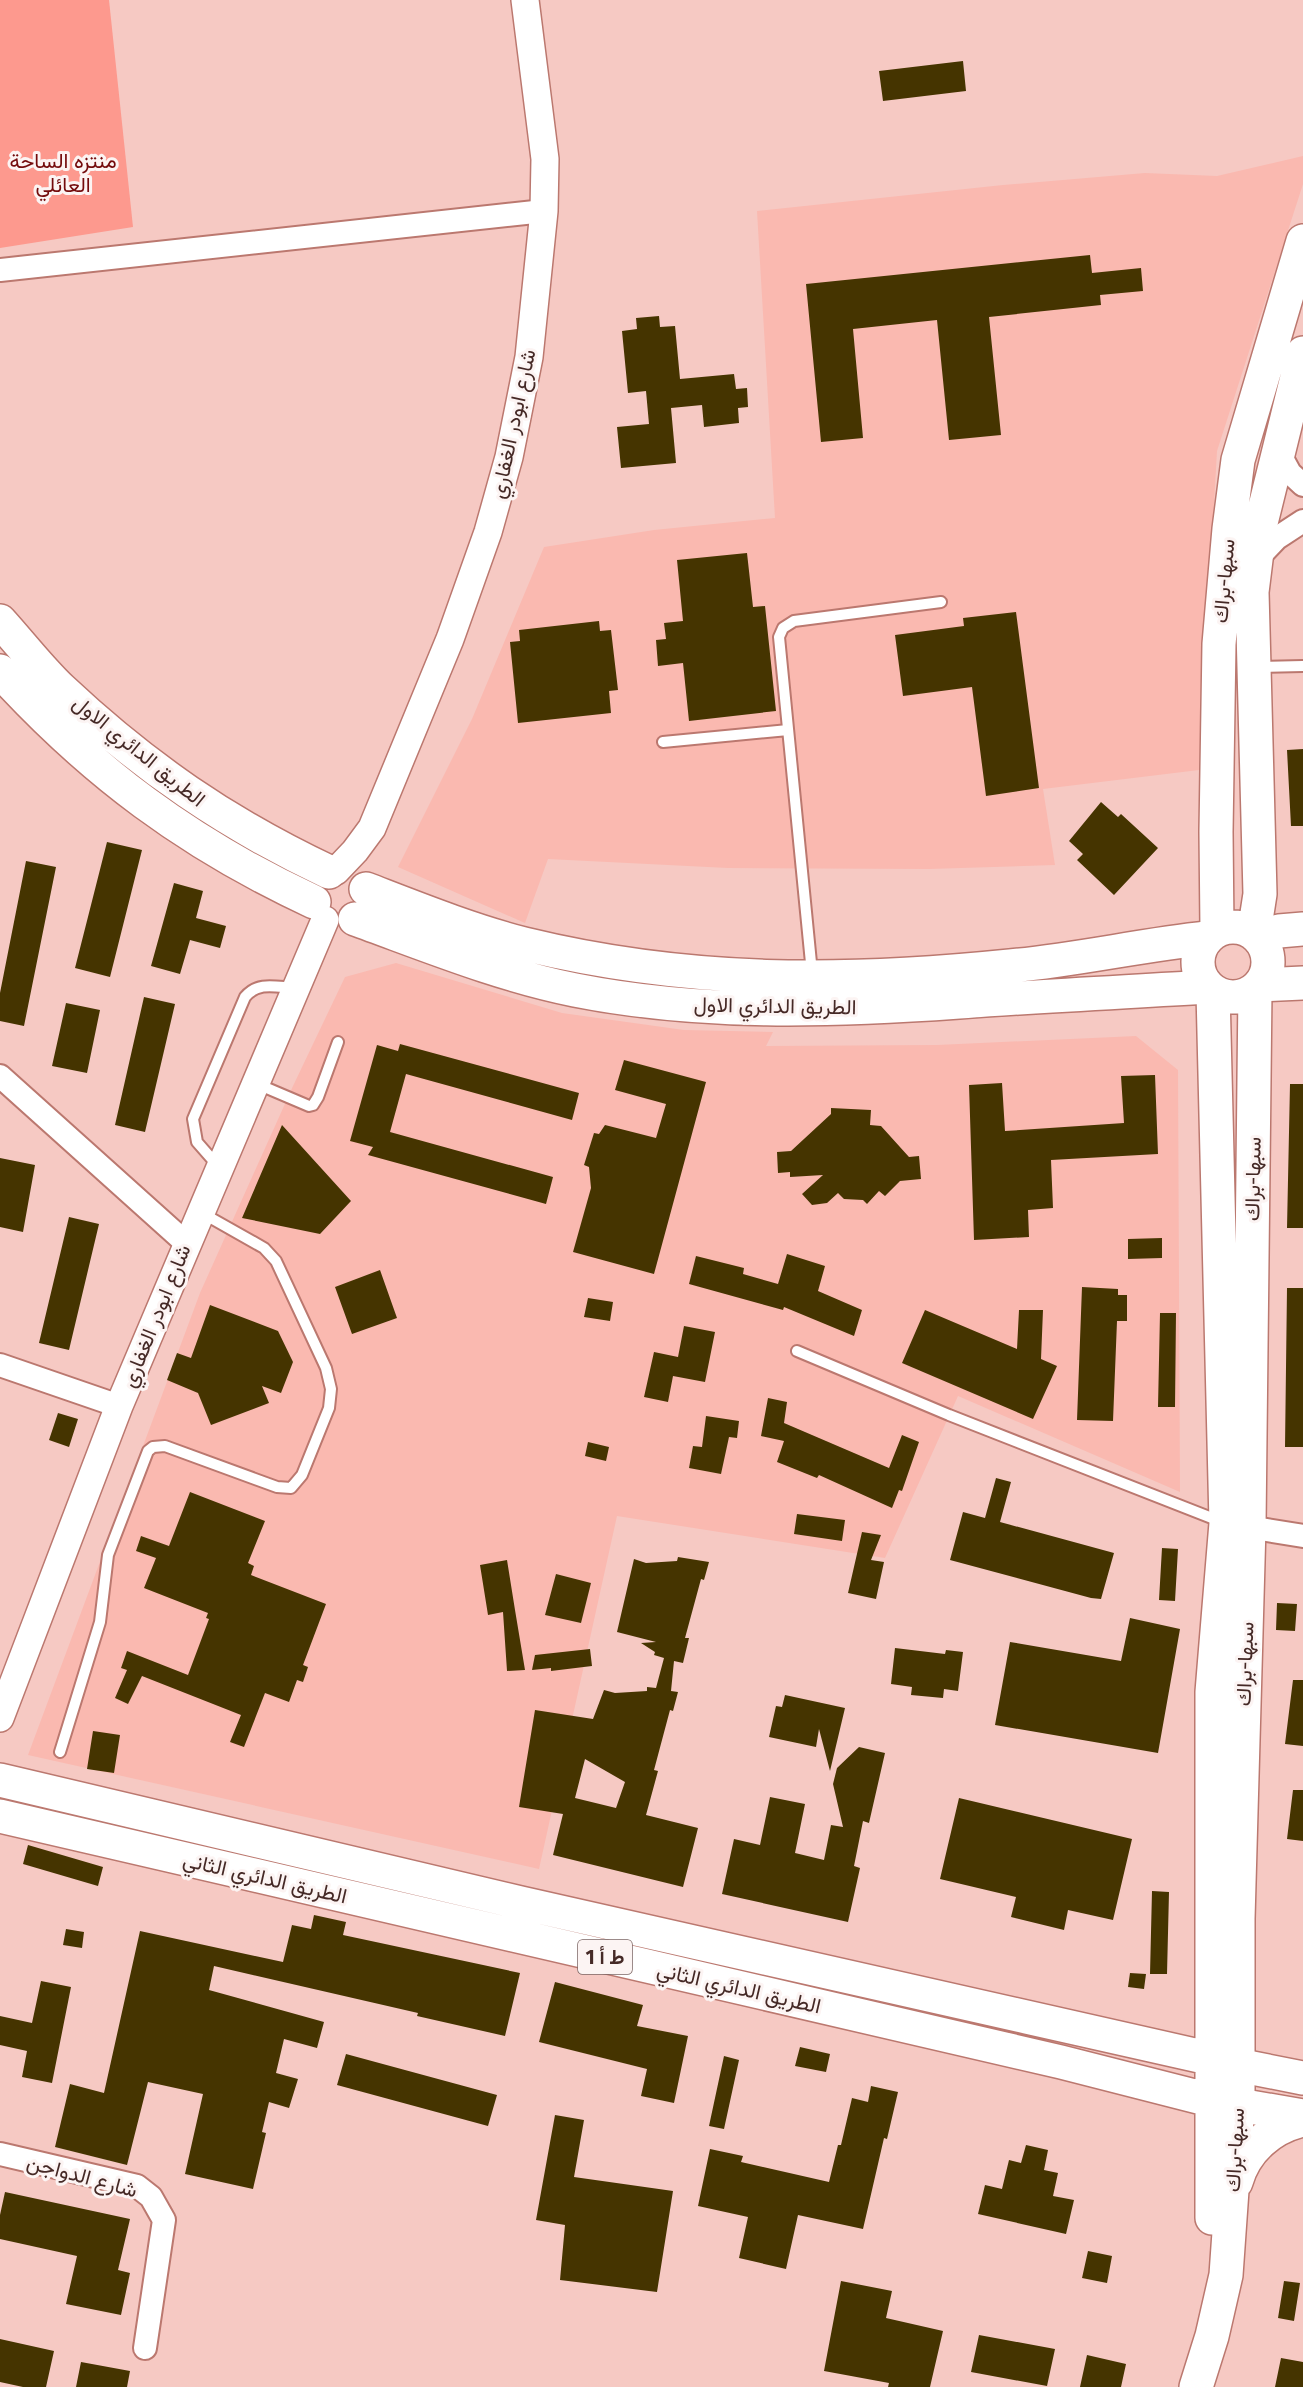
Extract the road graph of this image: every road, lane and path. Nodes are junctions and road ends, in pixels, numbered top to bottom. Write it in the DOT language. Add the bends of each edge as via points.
graph roads {
  1 [pos="525,0"];
  2 [pos="544,211"];
  3 [pos="1303,241"];
  4 [pos="0,270"];
  5 [pos="1303,353"];
  6 [pos="1278,451"];
  7 [pos="1303,485"];
  8 [pos="1303,521"];
  9 [pos="1257,559"];
  10 [pos="941,602"];
  11 [pos="0,621"];
  12 [pos="1303,666"];
  13 [pos="1256,667"];
  14 [pos="0,671"];
  15 [pos="788,730"];
  16 [pos="663,742"];
  17 [pos="349,879"];
  18 [pos="331,914"];
  19 [pos="1303,929"];
  20 [pos="1212,934"];
  21 [pos="1256,935"];
  22 [pos="813,979"];
  23 [pos="1303,983"];
  24 [pos="294,988"];
  25 [pos="1258,988"];
  26 [pos="1210,990"];
  27 [pos="338,1042"];
  28 [pos="0,1076"];
  29 [pos="254,1083"];
  30 [pos="219,1166"];
  31 [pos="200,1211"];
  32 [pos="186,1243"];
  33 [pos="797,1351"];
  34 [pos="0,1365"];
  35 [pos="119,1406"];
  36 [pos="1238,1525"];
  37 [pos="1303,1536"];
  38 [pos="0,1718"];
  39 [pos="60,1752"];
  40 [pos="0,1780"];
  41 [pos="0,1816"];
  42 [pos="1224,2062"];
  43 [pos="1303,2078"];
  44 [pos="1224,2102"];
  45 [pos="1303,2118"];
  46 [pos="0,2154"];
  47 [pos="1234,2190"];
  48 [pos="1212,2336"];
  49 [pos="145,2348"];
  50 [pos="1196,2387"];
  1 -- 2 [label="street, شارع ابودر الغفاري" via="545,159"];
  2 -- 4 [label="street"];
  2 -- 17 [label="street, شارع ابودر الغفاري" via="529,357 491,522 450,639 372,828 356,850"];
  3 -- 20 [label="main road, سبها-براك" via="1238,460 1219,644"];
  5 -- 6 [label="main road, سبها-براك"];
  6 -- 7 [label="street" via="1290,473"];
  6 -- 9 [label="main road, سبها-براك" via="1260,527"];
  8 -- 9 [label="street" via="1277,538"];
  9 -- 13 [label="main road, سبها-براك" via="1252,592"];
  10 -- 15 [label="lane" via="794,621 783,628 778,642"];
  11 -- 17 [label="main road, الطريق الدائري الاول" via="60,688 168,780 245,830"];
  12 -- 13 [label="lane"];
  13 -- 21 [label="main road, سبها-براك" via="1260,894"];
  14 -- 18 [label="main road, الطريق الدائري الاول" via="41,716 112,780 150,808 228,859"];
  15 -- 16 [label="lane"];
  15 -- 22 [label="lane"];
  17 -- 18 [label="main road" via="366,906"];
  17 -- 18 [label="main road" via="323,876 315,888"];
  17 -- 22 [label="main road, الطريق الدائري الاول" via="462,926 573,955 713,975"];
  18 -- 24 [label="street, شارع ابودر الغفاري"];
  18 -- 26 [label="main road, الطريق الدائري الاول" via="536,980 612,996 683,1005 857,1008"];
  19 -- 21 [label="main road"];
  20 -- 21 [label="main road" via="1236,927"];
  20 -- 22 [label="main road, الطريق الدائري الاول" via="1010,966"];
  20 -- 26 [label="main road" via="1198,957 1198,968"];
  21 -- 25 [label="main road" via="1268,955 1266,976"];
  23 -- 25 [label="main road"];
  24 -- 29 [label="street, شارع ابودر الغفاري"];
  24 -- 30 [label="lane" via="261,985 249,992 206,1087 192,1126 197,1142"];
  25 -- 26 [label="main road" via="1239,998"];
  25 -- 36 [label="main road, سبها-براك"];
  26 -- 36 [label="main road, سبها-براك"];
  27 -- 29 [label="lane" via="313,1105"];
  28 -- 32 [label="street"];
  29 -- 30 [label="street, شارع ابودر الغفاري"];
  30 -- 31 [label="street, شارع ابودر الغفاري"];
  31 -- 32 [label="street, شارع ابودر الغفاري"];
  31 -- 39 [label="lane" via="264,1248 276,1261 326,1368 331,1389 329,1408 302,1475 291,1488 277,1488 165,1446 148,1451 108,1556 100,1622"];
  32 -- 35 [label="street, شارع ابودر الغفاري"];
  33 -- 36 [label="lane" via="949,1416"];
  34 -- 35 [label="street"];
  35 -- 38 [label="street, شارع ابودر الغفاري"];
  36 -- 37 [label="street"];
  36 -- 42 [label="main road, سبها-براك" via="1238,1919"];
  40 -- 42 [label="main road, الطريق الدائري الثاني"];
  41 -- 44 [label="main road, الطريق الدائري الثاني / ط أ 1"];
  42 -- 43 [label="main road, الطريق الدائري الثاني"];
  42 -- 44 [label="main road, سبها-براك"];
  44 -- 45 [label="main road, الطريق الدائري الثاني"];
  44 -- 47 [label="main road, سبها-براك"];
  44 -- 48 [label="main road, سبها-براك" via="1209,2275"];
  45 -- 47 [label="main road" via="1257,2145 1238,2173"];
  46 -- 49 [label="street, شارع الدواجن" via="136,2186 151,2197 164,2220"];
  47 -- 48 [label="main road, سبها-براك" via="1226,2274"];
  48 -- 50 [label="main road, سبها-براك"];
}
